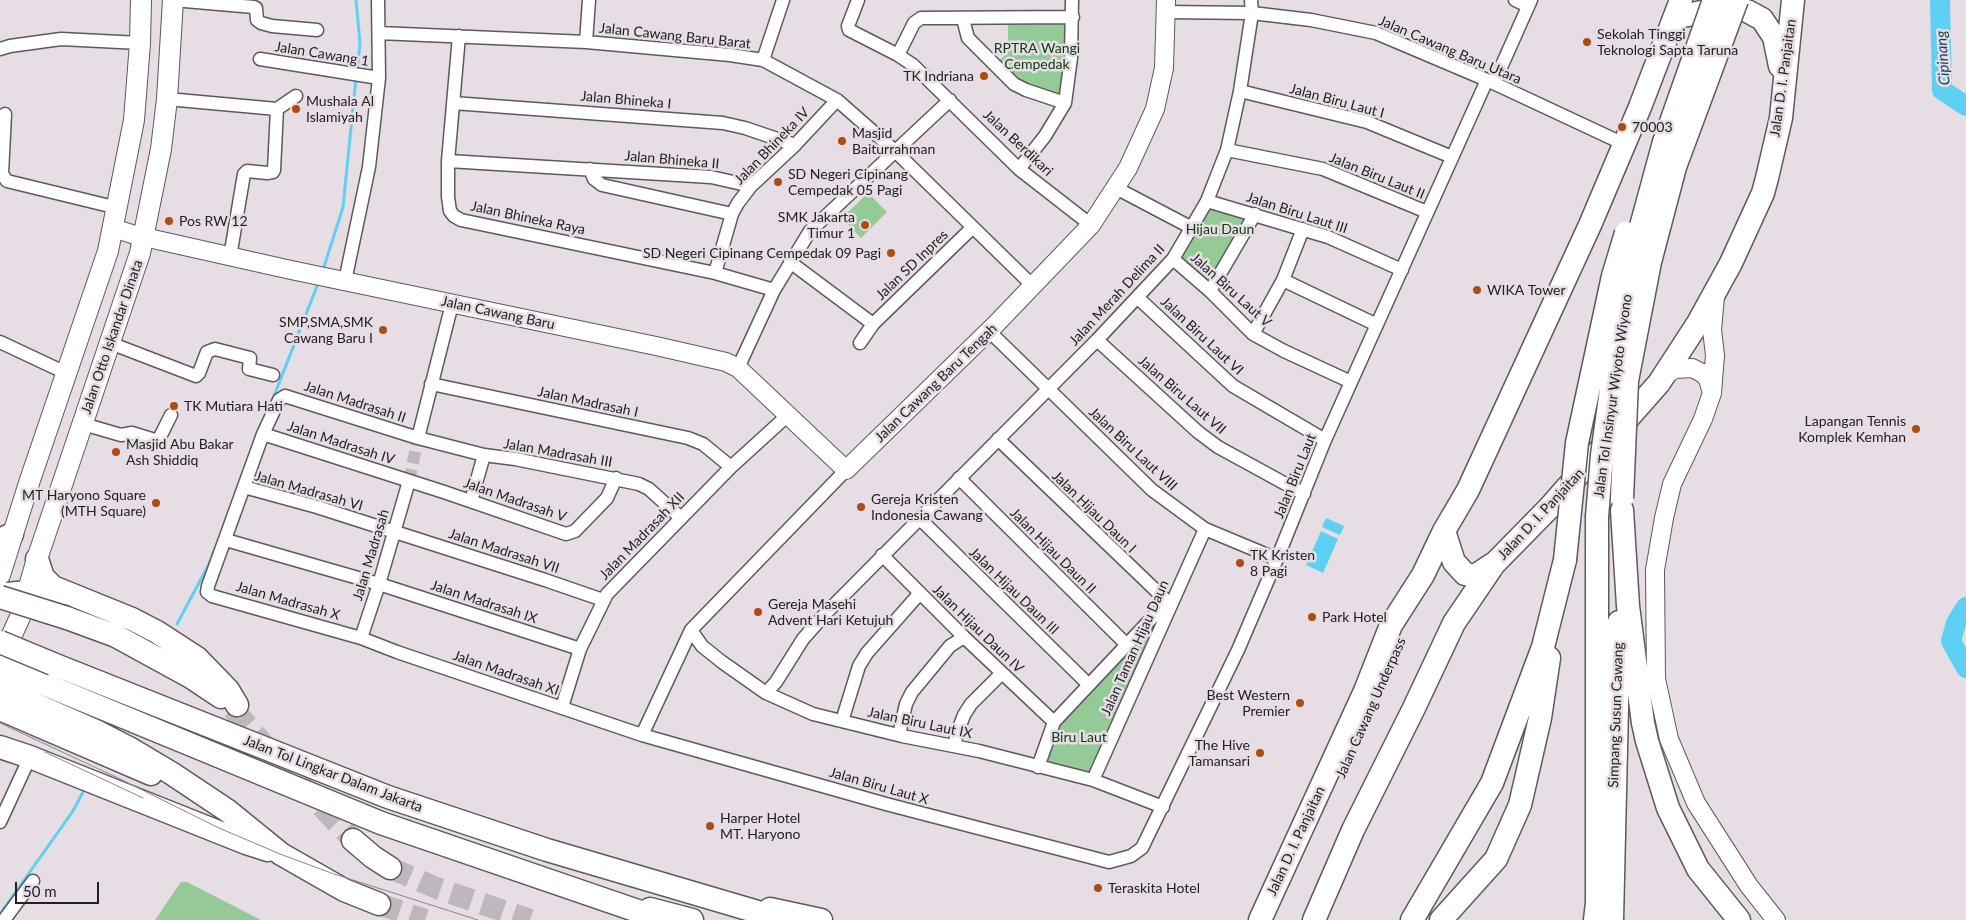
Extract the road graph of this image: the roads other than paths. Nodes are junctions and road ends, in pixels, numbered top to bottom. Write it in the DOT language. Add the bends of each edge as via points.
graph roads {
  1 [pos="141,0"];
  2 [pos="173,0"];
  3 [pos="378,0"];
  4 [pos="589,0"];
  5 [pos="783,0"];
  6 [pos="858,0"];
  7 [pos="1072,0"];
  8 [pos="1251,0"];
  9 [pos="1514,0"];
  10 [pos="1714,0"];
  11 [pos="1737,0"];
  12 [pos="1793,0"];
  13 [pos="1530,3"];
  14 [pos="1166,6"];
  15 [pos="1678,9"];
  16 [pos="1252,13"];
  17 [pos="1073,18"];
  18 [pos="963,19"];
  19 [pos="318,30"];
  20 [pos="379,33"];
  21 [pos="459,36"];
  22 [pos="586,42"];
  23 [pos="140,43"];
  24 [pos="0,49"];
  25 [pos="898,55"];
  26 [pos="260,59"];
  27 [pos="763,60"];
  28 [pos="1688,77"];
  29 [pos="379,78"];
  30 [pos="1490,82"];
  31 [pos="1784,86"];
  32 [pos="1240,91"];
  33 [pos="296,96"];
  34 [pos="167,99"];
  35 [pos="837,100"];
  36 [pos="950,100"];
  37 [pos="453,103"];
  38 [pos="1065,103"];
  39 [pos="277,109"];
  40 [pos="5,114"];
  41 [pos="1624,144"];
  42 [pos="795,145"];
  43 [pos="1226,150"];
  44 [pos="895,151"];
  45 [pos="1452,157"];
  46 [pos="448,161"];
  47 [pos="590,169"];
  48 [pos="1019,169"];
  49 [pos="751,186"];
  50 [pos="1116,188"];
  51 [pos="1208,201"];
  52 [pos="118,208"];
  53 [pos="1427,212"];
  54 [pos="732,214"];
  55 [pos="1255,214"];
  56 [pos="1091,224"];
  57 [pos="113,228"];
  58 [pos="972,228"];
  59 [pos="1192,228"];
  60 [pos="1303,229"];
  61 [pos="144,237"];
  62 [pos="230,257"];
  63 [pos="1173,259"];
  64 [pos="790,262"];
  65 [pos="1402,270"];
  66 [pos="715,273"];
  67 [pos="1283,280"];
  68 [pos="345,281"];
  69 [pos="1033,286"];
  70 [pos="1718,286"];
  71 [pos="774,290"];
  72 [pos="1210,291"];
  73 [pos="1138,298"];
  74 [pos="452,304"];
  75 [pos="873,324"];
  76 [pos="1377,325"];
  77 [pos="989,331"];
  78 [pos="1253,334"];
  79 [pos="1097,340"];
  80 [pos="0,342"];
  81 [pos="110,343"];
  82 [pos="860,343"];
  83 [pos="738,368"];
  84 [pos="66,373"];
  85 [pos="1665,375"];
  86 [pos="273,376"];
  87 [pos="1351,382"];
  88 [pos="431,384"];
  89 [pos="1048,390"];
  90 [pos="1712,393"];
  91 [pos="171,415"];
  92 [pos="788,415"];
  93 [pos="83,424"];
  94 [pos="263,434"];
  95 [pos="418,438"];
  96 [pos="998,439"];
  97 [pos="1325,440"];
  98 [pos="484,455"];
  99 [pos="731,467"];
  100 [pos="846,470"];
  101 [pos="616,478"];
  102 [pos="959,478"];
  103 [pos="409,481"];
  104 [pos="244,487"];
  105 [pos="1304,494"];
  106 [pos="471,501"];
  107 [pos="1622,504"];
  108 [pos="681,518"];
  109 [pos="919,518"];
  110 [pos="1206,529"];
  111 [pos="1444,531"];
  112 [pos="395,532"];
  113 [pos="6,537"];
  114 [pos="226,540"];
  115 [pos="882,555"];
  116 [pos="37,559"];
  117 [pos="1277,559"];
  118 [pos="1564,563"];
  119 [pos="1494,564"];
  120 [pos="1422,575"];
  121 [pos="379,584"];
  122 [pos="0,590"];
  123 [pos="28,592"];
  124 [pos="64,593"];
  125 [pos="920,593"];
  126 [pos="603,600"];
  127 [pos="1169,604"];
  128 [pos="20,617"];
  129 [pos="691,630"];
  130 [pos="964,637"];
  131 [pos="361,638"];
  132 [pos="0,642"];
  133 [pos="1126,645"];
  134 [pos="580,648"];
  135 [pos="0,661"];
  136 [pos="0,666"];
  137 [pos="1002,673"];
  138 [pos="1089,685"];
  139 [pos="0,689"];
  140 [pos="766,694"];
  141 [pos="562,707"];
  142 [pos="14,708"];
  143 [pos="842,721"];
  144 [pos="1054,722"];
  145 [pos="642,735"];
  146 [pos="899,735"];
  147 [pos="955,746"];
  148 [pos="0,747"];
  149 [pos="30,757"];
  150 [pos="1038,767"];
  151 [pos="1093,780"];
  152 [pos="1689,783"];
  153 [pos="1163,807"];
  154 [pos="0,822"];
  155 [pos="353,840"];
  156 [pos="280,854"];
  157 [pos="1110,862"];
  158 [pos="390,868"];
  159 [pos="33,881"];
  160 [pos="672,888"];
  161 [pos="595,895"];
  162 [pos="379,904"];
  163 [pos="4,911"];
  164 [pos="1596,912"];
  165 [pos="1319,913"];
  166 [pos="664,920"];
  167 [pos="692,920"];
  168 [pos="785,920"];
  169 [pos="822,920"];
  170 [pos="1260,920"];
  171 [pos="1276,920"];
  172 [pos="1306,920"];
  173 [pos="1412,920"];
  174 [pos="1441,920"];
  175 [pos="1612,920"];
  176 [pos="1739,920"];
  177 [pos="1776,920"];
  178 [pos="1788,920"];
  1 -- 23 [label="main road"];
  2 -- 19 [label="street" via="254,6 257,20 261,23"];
  2 -- 34 [label="main road, Jalan Otto Iskandar Dinata"];
  3 -- 20 [label="street"];
  4 -- 22 [label="street"];
  5 -- 27 [label="street"];
  6 -- 25 [label="street, Jalan Berdikari" via="848,29"];
  7 -- 17 [label="street"];
  8 -- 16 [label="street, Jalan Merah Delima II"];
  9 -- 13 [label="street"];
  10 -- 28 [label="highway, bridge"];
  11 -- 107 [label="highway, bridge" via="1675,167 1650,262 1627,382"];
  12 -- 31 [label="highway, Jalan D. I. Panjaitan"];
  13 -- 30 [label="street, Jalan Biru Laut"];
  14 -- 16 [label="street, Jalan Cawang Baru Utara"];
  14 -- 50 [label="street, Jalan Cawang Baru Tengah" via="1164,68 1155,109"];
  15 -- 31 [label="highway" via="1728,6 1762,19 1774,37"];
  15 -- 41 [label="highway, Jalan D. I. Panjaitan"];
  16 -- 30 [label="street, Jalan Cawang Baru Utara" via="1376,33"];
  16 -- 32 [label="street, Jalan Merah Delima II"];
  17 -- 18 [label="street"];
  17 -- 38 [label="street"];
  18 -- 25 [label="street" via="917,20"];
  18 -- 38 [label="street" via="968,38 1014,84"];
  20 -- 21 [label="street, Jalan Cawang Baru Barat"];
  20 -- 29 [label="street"];
  21 -- 22 [label="street, Jalan Cawang Baru Barat"];
  21 -- 37 [label="street, Jalan Bhineka Raya"];
  22 -- 27 [label="street, Jalan Cawang Baru Barat"];
  23 -- 24 [label="street" via="61,39"];
  23 -- 52 [label="main road" via="134,120"];
  25 -- 36 [label="street, Jalan Berdikari"];
  26 -- 29 [label="street, Jalan Cawang 1"];
  27 -- 35 [label="street, Jalan Cawang Baru Barat"];
  28 -- 118 [label="highway, bridge" via="1648,162 1613,276 1577,442"];
  28 -- 164 [label="highway, Jalan Tol Insinyur Wiyoto Wiyono, bridge" via="1662,151 1641,226 1625,300 1602,454 1597,517"];
  29 -- 68 [label="street" via="369,167"];
  30 -- 41 [label="street, Jalan Cawang Baru Utara"];
  30 -- 45 [label="street, Jalan Biru Laut"];
  31 -- 70 [label="highway, Jalan D. I. Panjaitan" via="1781,118 1762,193"];
  32 -- 43 [label="street, Jalan Merah Delima II"];
  32 -- 45 [label="street, Jalan Biru Laut I" via="1367,122"];
  33 -- 39 [label="street"];
  34 -- 39 [label="street"];
  34 -- 61 [label="main road, Jalan Otto Iskandar Dinata"];
  35 -- 42 [label="street, Jalan Bhineka IV"];
  35 -- 44 [label="street, Jalan Cawang Baru Barat"];
  36 -- 44 [label="street"];
  36 -- 48 [label="street, Jalan Berdikari"];
  37 -- 42 [label="street, Jalan Bhineka I" via="723,123"];
  37 -- 46 [label="street, Jalan Bhineka Raya"];
  38 -- 48 [label="street"];
  39 -- 62 [label="street" via="274,170 244,174"];
  40 -- 52 [label="street" via="2,174 6,180"];
  41 -- 111 [label="highway, Jalan D. I. Panjaitan" via="1468,490"];
  42 -- 49 [label="street, Jalan Bhineka IV"];
  43 -- 51 [label="street, Jalan Merah Delima II"];
  43 -- 53 [label="street, Jalan Biru Laut II" via="1323,169"];
  44 -- 58 [label="street, Jalan Cawang Baru Barat"];
  44 -- 64 [label="street" via="810,231"];
  45 -- 53 [label="street, Jalan Biru Laut"];
  46 -- 47 [label="street, Jalan Bhineka II"];
  46 -- 66 [label="street, Jalan Bhineka Raya" via="450,211 461,220"];
  47 -- 49 [label="street, Jalan Bhineka II" via="711,176"];
  47 -- 54 [label="street" via="596,182 602,185"];
  48 -- 56 [label="street, Jalan Berdikari"];
  49 -- 54 [label="street, Jalan Bhineka IV"];
  50 -- 56 [label="street, Jalan Cawang Baru Tengah"];
  50 -- 59 [label="street"];
  51 -- 55 [label="street, Jalan Biru Laut III"];
  51 -- 59 [label="street, Jalan Merah Delima II"];
  52 -- 57 [label="main road"];
  53 -- 65 [label="street, Jalan Biru Laut"];
  54 -- 66 [label="street, Jalan Bhineka IV"];
  55 -- 60 [label="street, Jalan Biru Laut III"];
  55 -- 72 [label="street"];
  56 -- 69 [label="street, Jalan Cawang Baru Tengah"];
  57 -- 61 [label="street, Jalan Cawang Baru"];
  57 -- 84 [label="main road"];
  58 -- 69 [label="street, Jalan Cawang Baru Barat"];
  58 -- 75 [label="street, Jalan SD Inpres"];
  59 -- 63 [label="street, Jalan Merah Delima II"];
  60 -- 65 [label="street, Jalan Biru Laut III" via="1328,236"];
  60 -- 67 [label="street"];
  61 -- 62 [label="street, Jalan Cawang Baru"];
  61 -- 81 [label="main road, Jalan Otto Iskandar Dinata"];
  62 -- 68 [label="street, Jalan Cawang Baru"];
  63 -- 72 [label="street, Jalan Biru Laut V"];
  63 -- 73 [label="street, Jalan Merah Delima II"];
  64 -- 71 [label="street"];
  64 -- 75 [label="street"];
  65 -- 76 [label="street, Jalan Biru Laut"];
  66 -- 71 [label="street, Jalan Bhineka Raya"];
  67 -- 76 [label="street"];
  67 -- 78 [label="street"];
  68 -- 74 [label="street, Jalan Cawang Baru"];
  69 -- 77 [label="street, Jalan Cawang Baru Tengah"];
  70 -- 85 [label="highway, Jalan D. I. Panjaitan"];
  70 -- 90 [label="street" via="1713,309 1715,355"];
  71 -- 83 [label="street"];
  72 -- 78 [label="street, Jalan Biru Laut V"];
  73 -- 79 [label="street, Jalan Merah Delima II"];
  73 -- 97 [label="street, Jalan Biru Laut VI" via="1233,386"];
  74 -- 83 [label="street, Jalan Cawang Baru" via="656,346 726,362"];
  74 -- 88 [label="street"];
  75 -- 82 [label="street, Jalan SD Inpres"];
  76 -- 87 [label="street, Jalan Biru Laut"];
  77 -- 89 [label="street, Jalan Biru Laut VIII"];
  77 -- 100 [label="street, Jalan Cawang Baru Tengah"];
  78 -- 87 [label="street, Jalan Biru Laut V"];
  79 -- 89 [label="street, Jalan Merah Delima II"];
  79 -- 105 [label="street, Jalan Biru Laut VII" via="1198,432"];
  80 -- 84 [label="street"];
  81 -- 86 [label="street" via="196,376 207,352 215,349 250,358 250,369"];
  81 -- 93 [label="main road, Jalan Otto Iskandar Dinata"];
  83 -- 92 [label="street, Jalan Cawang Baru"];
  84 -- 113 [label="main road"];
  85 -- 90 [label="street" via="1675,369 1692,368 1708,378"];
  85 -- 119 [label="highway, Jalan D. I. Panjaitan" via="1549,508"];
  87 -- 97 [label="street, Jalan Biru Laut"];
  88 -- 95 [label="street"];
  88 -- 99 [label="street, Jalan Madrasah I" via="688,438 700,442"];
  89 -- 96 [label="street, Jalan Merah Delima II"];
  89 -- 110 [label="street, Jalan Biru Laut VIII" via="1152,490"];
  90 -- 152 [label="street" via="1672,484 1656,570 1656,679 1669,739"];
  91 -- 93 [label="street" via="158,441"];
  92 -- 99 [label="street, Jalan Madrasah XII"];
  92 -- 100 [label="street, Jalan Cawang Baru"];
  93 -- 116 [label="main road, Jalan Otto Iskandar Dinata"];
  94 -- 95 [label="street, Jalan Madrasah II" via="281,397 288,396"];
  94 -- 103 [label="street, Jalan Madrasah IV"];
  94 -- 104 [label="street"];
  95 -- 98 [label="street, Jalan Madrasah III"];
  96 -- 102 [label="street, Jalan Merah Delima II"];
  96 -- 127 [label="street, Jalan Hijau Daun I"];
  97 -- 105 [label="street, Jalan Biru Laut"];
  98 -- 101 [label="street, Jalan Madrasah III"];
  98 -- 106 [label="street"];
  99 -- 108 [label="street, Jalan Madrasah XII"];
  100 -- 129 [label="street, Jalan Cawang Baru Tengah"];
  101 -- 106 [label="street, Jalan Madrasah V" via="607,498 575,531 568,534"];
  101 -- 108 [label="street, Jalan Madrasah III" via="649,489"];
  102 -- 109 [label="street, Jalan Merah Delima II"];
  102 -- 133 [label="street, Jalan Hijau Daun II"];
  103 -- 106 [label="street, Jalan Madrasah V"];
  103 -- 112 [label="street, Jalan Madrasah"];
  104 -- 112 [label="street, Jalan Madrasah VI"];
  104 -- 114 [label="street"];
  105 -- 117 [label="street, Jalan Biru Laut"];
  107 -- 175 [label="highway, Simpang Susun Cawang"];
  107 -- 176 [label="highway" via="1628,606 1647,741 1668,808 1698,869"];
  108 -- 126 [label="street, Jalan Madrasah XII"];
  109 -- 115 [label="street, Jalan Merah Delima II"];
  109 -- 138 [label="street, Jalan Hijau Daun III"];
  110 -- 117 [label="street, Jalan Biru Laut VIII"];
  110 -- 127 [label="street, Jalan Taman Hijau Daun"];
  111 -- 119 [label="highway" via="1454,562 1465,574 1475,576"];
  111 -- 120 [label="highway, Jalan D. I. Panjaitan"];
  112 -- 121 [label="street, Jalan Madrasah"];
  112 -- 126 [label="street, Jalan Madrasah VII"];
  113 -- 122 [label="main road"];
  114 -- 121 [label="street, Jalan Madrasah IX"];
  114 -- 131 [label="street, Jalan Madrasah X" via="208,586 212,596"];
  115 -- 125 [label="street, Jalan Hijau Daun IV"];
  115 -- 140 [label="street, Jalan Merah Delima II" via="803,639"];
  116 -- 123 [label="main road, Jalan Otto Iskandar Dinata"];
  116 -- 124 [label="highway" via="43,577"];
  117 -- 153 [label="street, Jalan Biru Laut" via="1238,650"];
  118 -- 173 [label="highway" via="1543,647 1492,783"];
  118 -- 174 [label="highway" via="1540,718 1520,805 1496,859"];
  119 -- 165 [label="highway, Jalan D. I. Panjaitan" via="1454,622 1353,830"];
  120 -- 170 [label="highway, Jalan D. I. Panjaitan" via="1391,625 1365,691"];
  120 -- 171 [label="highway, Jalan Cawang Underpass" via="1410,620"];
  121 -- 131 [label="street, Jalan Madrasah"];
  121 -- 134 [label="street, Jalan Madrasah IX"];
  122 -- 123 [label="highway"];
  122 -- 124 [label="highway, bridge" via="116,636 166,662 235,707 228,690 197,658 176,644 132,619"];
  122 -- 128 [label="highway"];
  123 -- 124 [label="highway"];
  123 -- 128 [label="main road, Jalan Otto Iskandar Dinata"];
  125 -- 130 [label="street, Jalan Hijau Daun IV"];
  125 -- 143 [label="street" via="859,666"];
  126 -- 134 [label="street, Jalan Madrasah XII"];
  127 -- 133 [label="street, Jalan Taman Hijau Daun"];
  127 -- 151 [label="street, Jalan Taman Hijau Daun"];
  128 -- 135 [label="main road, Jalan Otto Iskandar Dinata"];
  129 -- 140 [label="street, Jalan Biru Laut IX" via="702,646"];
  129 -- 145 [label="street, Jalan Cawang Baru Tengah"];
  130 -- 137 [label="street, Jalan Hijau Daun IV"];
  130 -- 146 [label="street" via="950,646 912,692"];
  131 -- 141 [label="street, Jalan Madrasah XI"];
  132 -- 160 [label="highway, Jalan Tol Lingkar Dalam Jakarta, bridge" via="388,797"];
  133 -- 138 [label="street, Jalan Taman Hijau Daun"];
  134 -- 141 [label="street, Jalan Madrasah XII"];
  136 -- 161 [label="highway, Jalan Tol Lingkar Dalam Jakarta" via="381,822"];
  137 -- 144 [label="street, Jalan Hijau Daun IV"];
  137 -- 147 [label="street" via="971,704 964,715"];
  138 -- 144 [label="street, Jalan Taman Hijau Daun"];
  139 -- 142 [label="highway"];
  140 -- 143 [label="street, Jalan Biru Laut IX" via="813,714"];
  141 -- 145 [label="street, Jalan Madrasah XI"];
  142 -- 156 [label="highway" via="96,731 129,748 228,811"];
  143 -- 146 [label="street, Jalan Biru Laut IX"];
  144 -- 150 [label="street, Jalan Taman Hijau Daun"];
  145 -- 157 [label="street, Jalan Biru Laut X" via="886,804"];
  146 -- 147 [label="street, Jalan Biru Laut IX"];
  147 -- 150 [label="street, Jalan Biru Laut IX"];
  148 -- 149 [label="highway"];
  149 -- 154 [label="street"];
  149 -- 156 [label="highway"];
  150 -- 151 [label="street, Jalan Biru Laut IX"];
  151 -- 153 [label="street, Jalan Biru Laut IX"];
  152 -- 177 [label="street" via="1696,803 1720,842"];
  152 -- 178 [label="street" via="1704,798 1756,881"];
  153 -- 157 [label="street, Jalan Biru Laut" via="1142,848 1127,858"];
  155 -- 158 [label="highway"];
  156 -- 162 [label="highway" via="344,890"];
  159 -- 163 [label="street"];
  160 -- 168 [label="highway"];
  160 -- 169 [label="highway"];
  161 -- 166 [label="highway"];
  161 -- 167 [label="highway"];
  165 -- 172 [label="highway"];
}
